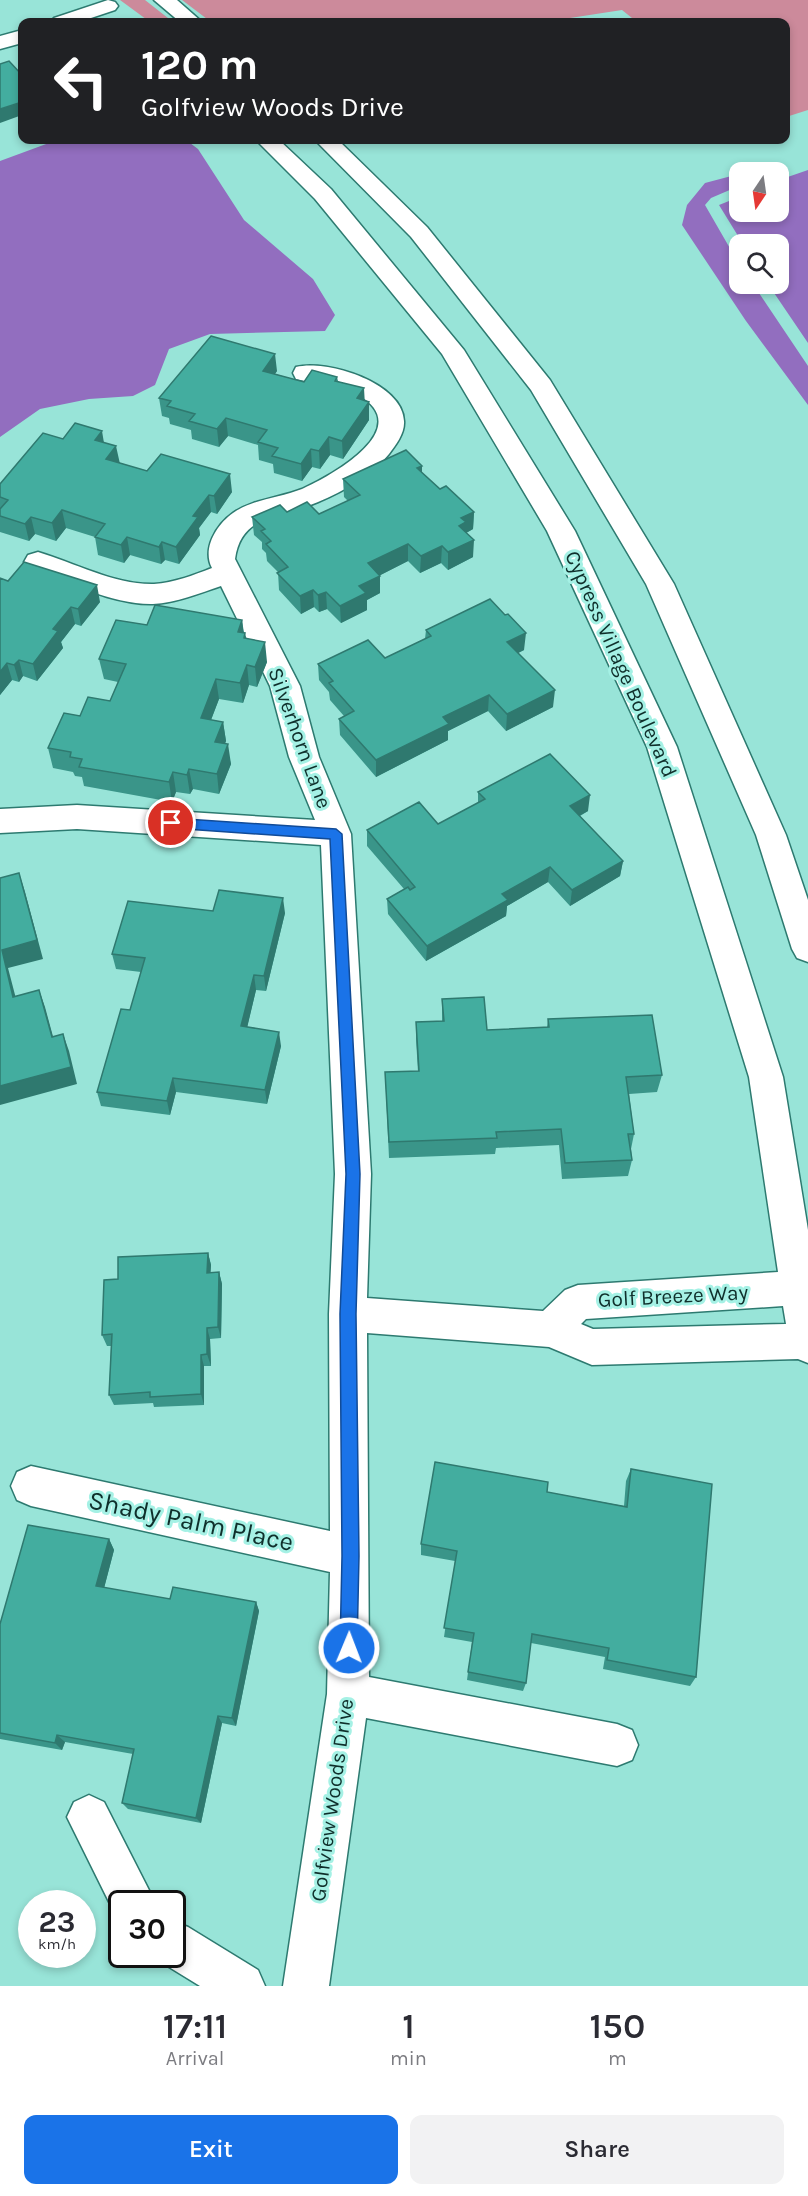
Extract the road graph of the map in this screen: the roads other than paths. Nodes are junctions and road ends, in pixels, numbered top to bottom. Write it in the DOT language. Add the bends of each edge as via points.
graph roads {
  1 [pos="164,0"];
  2 [pos="109,8"];
  3 [pos="75,18"];
  4 [pos="187,18"];
  5 [pos="18,37"];
  6 [pos="0,43"];
  7 [pos="271,144"];
  8 [pos="330,144"];
  9 [pos="305,373"];
  10 [pos="38,562"];
  11 [pos="228,573"];
  12 [pos="0,820"];
  13 [pos="336,834"];
  14 [pos="808,949"];
  15 [pos="804,1288"];
  16 [pos="348,1314"];
  17 [pos="550,1329"];
  18 [pos="808,1342"];
  19 [pos="31,1486"];
  20 [pos="350,1556"];
  21 [pos="348,1695"];
  22 [pos="617,1745"];
  23 [pos="88,1817"];
  24 [pos="127,1890"];
  25 [pos="186,1952"];
  26 [pos="242,1986"];
  27 [pos="306,1986"];
  1 -- 4 [label="street"];
  2 -- 3 [label="street"];
  5 -- 6 [label="street"];
  7 -- 15 [label="street, Cypress Village Boulevard" via="323,194 452,350 561,531 662,747 766,1077"];
  8 -- 14 [label="street" via="419,232 541,386 660,584 771,835"];
  9 -- 11 [label="street, Silverhorn Lane" via="340,377 372,392 385,404 391,427 367,459 338,481 243,519 222,544 221,559"];
  10 -- 11 [label="street" via="153,594"];
  11 -- 13 [label="street, Silverhorn Lane" via="285,686 304,757"];
  12 -- 13 [label="street" via="77,817"];
  13 -- 16 [label="street, Golfview Woods Drive" via="353,1174"];
  15 -- 17 [label="street, Golf Breeze Way" via="578,1302"];
  15 -- 18 [label="street, Cypress Village Boulevard"];
  16 -- 17 [label="street"];
  16 -- 20 [label="street, Golfview Woods Drive"];
  17 -- 18 [label="street" via="592,1347"];
  19 -- 20 [label="street, Shady Palm Place"];
  20 -- 21 [label="street, Golfview Woods Drive"];
  21 -- 22 [label="street"];
  21 -- 27 [label="street, Golfview Woods Drive"];
  23 -- 24 [label="street"];
  25 -- 26 [label="street"];
}
